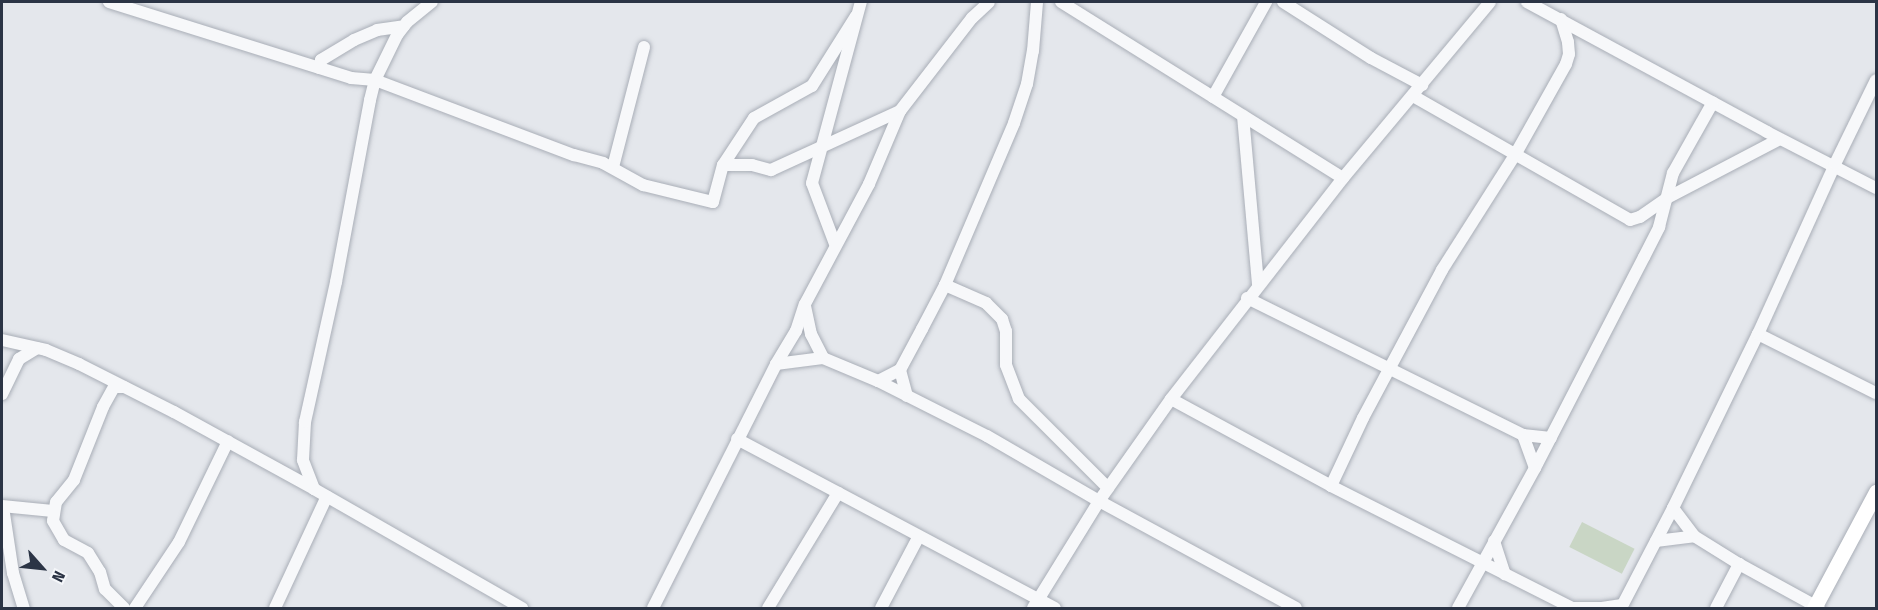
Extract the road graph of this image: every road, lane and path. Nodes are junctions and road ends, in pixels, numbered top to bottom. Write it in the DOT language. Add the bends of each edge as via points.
graph roads {
  1 [pos="109,2"];
  2 [pos="432,2"];
  3 [pos="861,2"];
  4 [pos="989,2"];
  5 [pos="1037,2"];
  6 [pos="1061,2"];
  7 [pos="1266,2"];
  8 [pos="1283,2"];
  9 [pos="1490,2"];
  10 [pos="1527,2"];
  11 [pos="1259,8"];
  12 [pos="856,16"];
  13 [pos="1561,19"];
  14 [pos="404,26"];
  15 [pos="644,47"];
  16 [pos="319,68"];
  17 [pos="375,80"];
  18 [pos="1876,80"];
  19 [pos="1422,85"];
  20 [pos="1413,96"];
  21 [pos="1213,97"];
  22 [pos="1713,102"];
  23 [pos="900,111"];
  24 [pos="1243,116"];
  25 [pos="1780,139"];
  26 [pos="821,148"];
  27 [pos="1515,155"];
  28 [pos="1835,164"];
  29 [pos="723,165"];
  30 [pos="613,167"];
  31 [pos="1343,178"];
  32 [pos="1876,188"];
  33 [pos="1667,198"];
  34 [pos="835,244"];
  35 [pos="945,285"];
  36 [pos="1258,285"];
  37 [pos="1247,298"];
  38 [pos="805,304"];
  39 [pos="1758,334"];
  40 [pos="2,340"];
  41 [pos="37,348"];
  42 [pos="823,358"];
  43 [pos="776,364"];
  44 [pos="1390,368"];
  45 [pos="900,370"];
  46 [pos="878,381"];
  47 [pos="124,387"];
  48 [pos="1876,393"];
  49 [pos="2,394"];
  50 [pos="908,396"];
  51 [pos="1171,399"];
  52 [pos="1523,435"];
  53 [pos="1551,438"];
  54 [pos="737,439"];
  55 [pos="228,441"];
  56 [pos="1535,468"];
  57 [pos="1331,486"];
  58 [pos="1108,488"];
  59 [pos="314,489"];
  60 [pos="1876,492"];
  61 [pos="838,493"];
  62 [pos="327,496"];
  63 [pos="1099,501"];
  64 [pos="2,507"];
  65 [pos="1673,508"];
  66 [pos="53,511"];
  67 [pos="919,536"];
  68 [pos="1694,536"];
  69 [pos="1494,541"];
  70 [pos="1656,541"];
  71 [pos="1482,562"];
  72 [pos="1739,564"];
  73 [pos="1505,574"];
  74 [pos="1036,604"];
  75 [pos="1622,607"];
  76 [pos="1571,608"];
  77 [pos="1816,608"];
  78 [pos="24,609"];
  79 [pos="124,609"];
  80 [pos="135,609"];
  81 [pos="275,609"];
  82 [pos="522,609"];
  83 [pos="653,609"];
  84 [pos="768,609"];
  85 [pos="881,609"];
  86 [pos="1055,609"];
  87 [pos="1296,609"];
  88 [pos="1458,609"];
  89 [pos="1716,609"];
  1 -- 16 [label="street"];
  2 -- 14 [label="street"];
  3 -- 12 [label="street"];
  4 -- 23 [label="street" via="972,18"];
  5 -- 35 [label="street" via="1027,84"];
  6 -- 21 [label="street"];
  7 -- 11 [label="street"];
  8 -- 19 [label="street"];
  9 -- 19 [label="street"];
  10 -- 13 [label="street"];
  11 -- 21 [label="street"];
  12 -- 26 [label="street"];
  12 -- 29 [label="street" via="812,86 754,118"];
  13 -- 22 [label="street"];
  13 -- 27 [label="street" via="1568,42 1566,64"];
  14 -- 16 [label="street" via="377,30 354,40 321,60"];
  14 -- 17 [label="street"];
  15 -- 30 [label="street"];
  16 -- 17 [label="street" via="351,78"];
  17 -- 30 [label="street"];
  17 -- 59 [label="street" via="305,422 303,460"];
  18 -- 28 [label="street"];
  19 -- 20 [label="street"];
  20 -- 27 [label="street"];
  20 -- 31 [label="street"];
  21 -- 24 [label="street"];
  22 -- 25 [label="street"];
  22 -- 33 [label="street" via="1673,173"];
  23 -- 26 [label="street"];
  23 -- 34 [label="street" via="869,184"];
  24 -- 31 [label="street"];
  24 -- 36 [label="street"];
  25 -- 28 [label="street"];
  25 -- 33 [label="street"];
  26 -- 29 [label="street" via="771,170 752,165"];
  26 -- 34 [label="street" via="812,183"];
  27 -- 33 [label="street" via="1630,220"];
  27 -- 44 [label="street" via="1466,229"];
  28 -- 32 [label="street"];
  28 -- 39 [label="street"];
  29 -- 30 [label="street" via="713,202 643,185"];
  31 -- 36 [label="street"];
  33 -- 53 [label="street" via="1654,237"];
  34 -- 38 [label="street"];
  35 -- 45 [label="street"];
  35 -- 58 [label="street" via="986,303 1002,319 1006,365 1019,399"];
  36 -- 37 [label="street"];
  37 -- 44 [label="street"];
  37 -- 51 [label="street"];
  38 -- 42 [label="street" via="811,334"];
  38 -- 43 [label="street" via="796,331"];
  39 -- 48 [label="street"];
  39 -- 65 [label="street"];
  40 -- 41 [label="street"];
  41 -- 47 [label="street"];
  41 -- 49 [label="street" via="20,359"];
  42 -- 43 [label="street"];
  42 -- 46 [label="street"];
  43 -- 54 [label="street"];
  44 -- 52 [label="street"];
  44 -- 57 [label="street"];
  45 -- 46 [label="street"];
  45 -- 50 [label="street"];
  46 -- 50 [label="street"];
  47 -- 55 [label="street"];
  47 -- 66 [label="street" via="114,387 74,480"];
  50 -- 63 [label="street" via="1007,447"];
  51 -- 57 [label="street"];
  51 -- 58 [label="street"];
  52 -- 53 [label="street"];
  52 -- 56 [label="street"];
  53 -- 56 [label="street"];
  54 -- 61 [label="street"];
  54 -- 83 [label="street"];
  55 -- 59 [label="street"];
  55 -- 80 [label="street" via="179,542"];
  56 -- 69 [label="street"];
  57 -- 71 [label="street"];
  58 -- 63 [label="street"];
  59 -- 62 [label="street"];
  60 -- 77 [label="main road"];
  61 -- 67 [label="street"];
  61 -- 84 [label="street"];
  62 -- 81 [label="street"];
  62 -- 82 [label="street"];
  63 -- 74 [label="street"];
  63 -- 87 [label="street"];
  64 -- 66 [label="street"];
  64 -- 78 [label="street" via="13,573"];
  65 -- 68 [label="street"];
  65 -- 70 [label="street"];
  66 -- 79 [label="street" via="53,525 58,532 71,545 88,553 110,597"];
  67 -- 74 [label="street"];
  67 -- 85 [label="street"];
  68 -- 70 [label="street"];
  68 -- 72 [label="street"];
  69 -- 71 [label="street"];
  69 -- 73 [label="street"];
  70 -- 75 [label="street"];
  71 -- 73 [label="street"];
  71 -- 88 [label="street"];
  72 -- 77 [label="street"];
  72 -- 89 [label="street"];
  73 -- 76 [label="street"];
  74 -- 86 [label="street"];
  75 -- 76 [label="street"];
}
